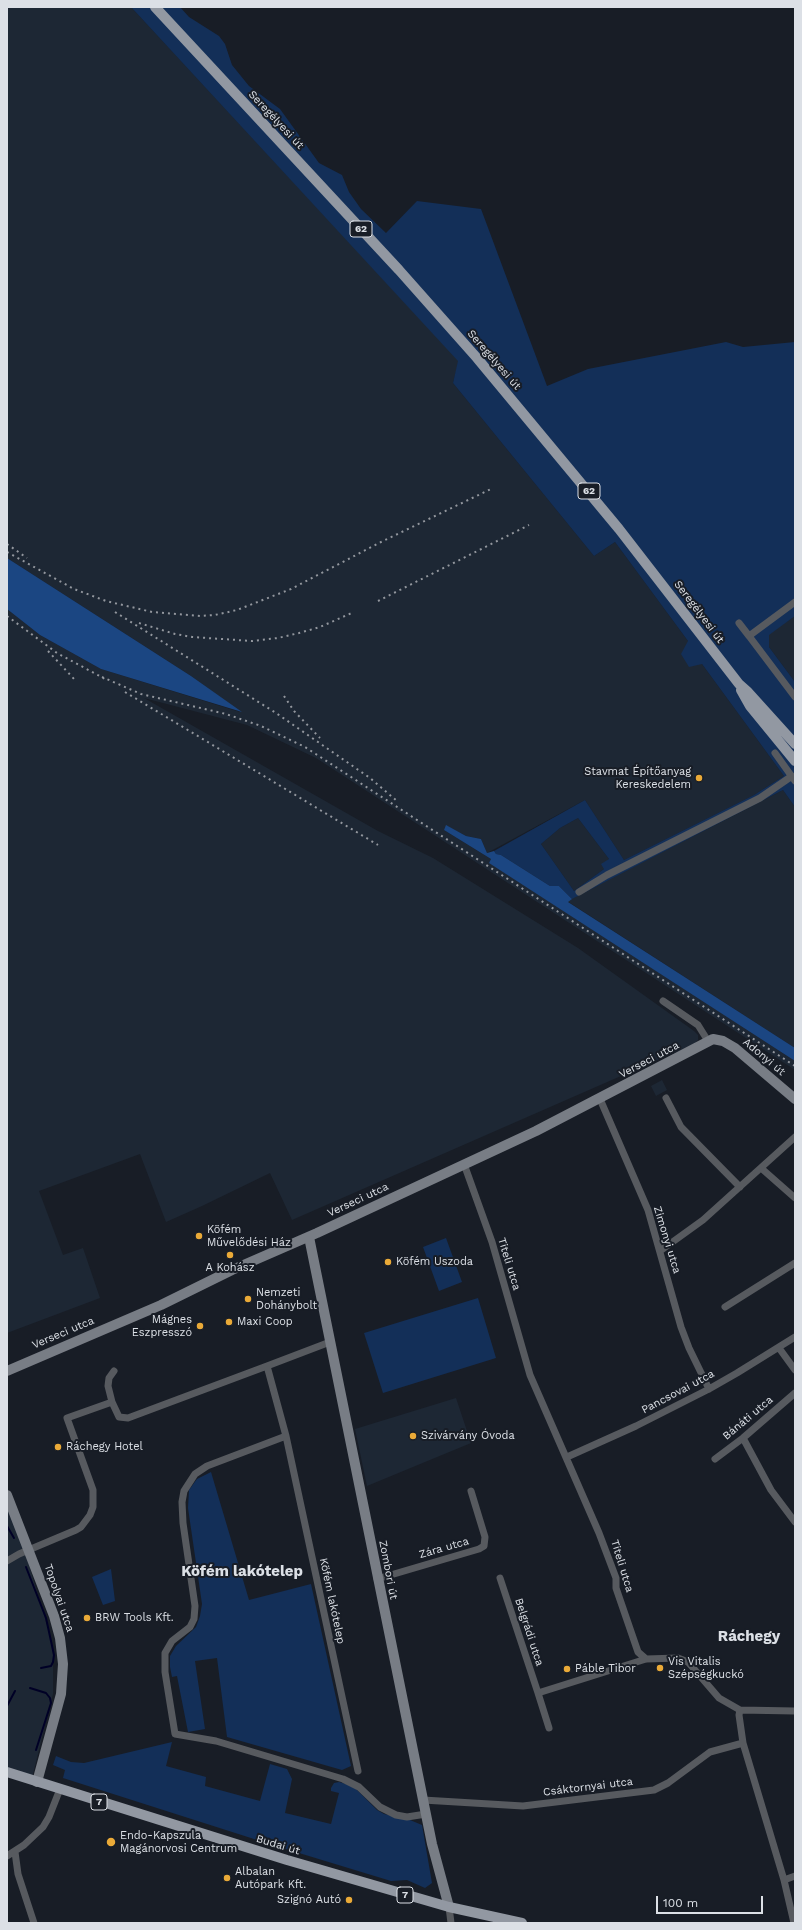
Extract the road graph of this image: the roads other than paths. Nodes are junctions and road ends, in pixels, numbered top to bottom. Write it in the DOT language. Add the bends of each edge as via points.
graph roads {
  1 [pos="155,7"];
  2 [pos="795,602"];
  3 [pos="739,623"];
  4 [pos="749,636"];
  5 [pos="739,684"];
  6 [pos="795,697"];
  7 [pos="795,744"];
  8 [pos="775,753"];
  9 [pos="795,760"];
  10 [pos="793,779"];
  11 [pos="579,892"];
  12 [pos="663,1001"];
  13 [pos="711,1040"];
  14 [pos="666,1098"];
  15 [pos="600,1099"];
  16 [pos="795,1099"];
  17 [pos="795,1137"];
  18 [pos="464,1164"];
  19 [pos="761,1168"];
  20 [pos="740,1187"];
  21 [pos="795,1198"];
  22 [pos="308,1237"];
  23 [pos="660,1251"];
  24 [pos="795,1263"];
  25 [pos="725,1307"];
  26 [pos="795,1337"];
  27 [pos="330,1342"];
  28 [pos="779,1348"];
  29 [pos="267,1366"];
  30 [pos="795,1370"];
  31 [pos="7,1371"];
  32 [pos="114,1371"];
  33 [pos="709,1389"];
  34 [pos="795,1393"];
  35 [pos="112,1402"];
  36 [pos="286,1436"];
  37 [pos="743,1438"];
  38 [pos="567,1457"];
  39 [pos="715,1459"];
  40 [pos="471,1491"];
  41 [pos="7,1495"];
  42 [pos="795,1522"];
  43 [pos="29,1550"];
  44 [pos="7,1561"];
  45 [pos="500,1578"];
  46 [pos="377,1579"];
  47 [pos="646,1659"];
  48 [pos="538,1693"];
  49 [pos="740,1710"];
  50 [pos="795,1711"];
  51 [pos="549,1728"];
  52 [pos="743,1743"];
  53 [pos="358,1771"];
  54 [pos="7,1772"];
  55 [pos="37,1782"];
  56 [pos="60,1789"];
  57 [pos="423,1800"];
  58 [pos="426,1814"];
  59 [pos="15,1852"];
  60 [pos="7,1856"];
  61 [pos="795,1876"];
  62 [pos="784,1880"];
  63 [pos="449,1907"];
  64 [pos="34,1923"];
  65 [pos="451,1923"];
  66 [pos="522,1923"];
  67 [pos="794,1923"];
  1 -- 5 [label="main road, Seregélyesi út / 62" via="399,270 492,375 624,534"];
  2 -- 4 [label="street"];
  3 -- 4 [label="street"];
  4 -- 6 [label="street"];
  5 -- 7 [label="main road, Seregélyesi út / 62"];
  5 -- 9 [label="main road, 62" via="750,706"];
  8 -- 10 [label="street"];
  10 -- 11 [label="street"];
  12 -- 13 [label="street" via="698,1025"];
  13 -- 15 [label="street, Verseci utca"];
  13 -- 16 [label="street, Adonyi út" via="723,1041 735,1048"];
  14 -- 20 [label="street" via="681,1127"];
  15 -- 18 [label="street, Verseci utca"];
  15 -- 23 [label="street, Zimonyi utca" via="648,1210"];
  17 -- 19 [label="street"];
  18 -- 22 [label="street, Verseci utca"];
  18 -- 38 [label="street, Titeli utca" via="492,1242 530,1375"];
  19 -- 20 [label="street"];
  19 -- 21 [label="street"];
  20 -- 23 [label="street" via="703,1220"];
  22 -- 27 [label="street, Zombori út"];
  22 -- 31 [label="street, Verseci utca" via="161,1305"];
  23 -- 33 [label="street, Zimonyi utca" via="686,1341"];
  24 -- 25 [label="street"];
  26 -- 28 [label="street, Pancsovai utca"];
  27 -- 29 [label="street"];
  27 -- 46 [label="street, Zombori út"];
  28 -- 30 [label="street"];
  28 -- 33 [label="street, Pancsovai utca"];
  29 -- 35 [label="street" via="124,1419 119,1417"];
  29 -- 36 [label="street, Köfém lakótelep"];
  32 -- 35 [label="street" via="109,1378 108,1386"];
  33 -- 38 [label="street, Pancsovai utca"];
  34 -- 37 [label="street, Bánáti utca"];
  35 -- 43 [label="street" via="66,1418 93,1490 93,1507 90,1515 76,1530"];
  36 -- 53 [label="street, Köfém lakótelep"];
  36 -- 58 [label="street" via="207,1466 195,1474 184,1491 183,1523 196,1606 190,1627 172,1641 164,1658 175,1734 216,1741 350,1782 380,1807 396,1815 407,1817"];
  37 -- 39 [label="street, Bánáti utca"];
  37 -- 42 [label="street" via="771,1490"];
  38 -- 47 [label="street, Titeli utca" via="600,1533 638,1652"];
  40 -- 46 [label="street, Zára utca" via="485,1537 484,1546"];
  41 -- 43 [label="street, Topolyai utca"];
  43 -- 44 [label="street"];
  43 -- 55 [label="street, Topolyai utca" via="58,1627 63,1664 61,1694"];
  45 -- 48 [label="street, Belgrádi utca"];
  46 -- 57 [label="street, Zombori út"];
  47 -- 48 [label="street"];
  47 -- 49 [label="street" via="678,1658 688,1662 719,1698"];
  48 -- 51 [label="street, Belgrádi utca"];
  49 -- 50 [label="street"];
  49 -- 52 [label="street"];
  52 -- 57 [label="street, Csáktornyai utca" via="710,1752 668,1783 654,1790 523,1806"];
  52 -- 62 [label="street"];
  54 -- 55 [label="main road, Budai út / 7"];
  55 -- 56 [label="main road, Budai út / 7"];
  56 -- 59 [label="street" via="43,1827"];
  56 -- 63 [label="main road, Budai út / 7" via="287,1860"];
  57 -- 58 [label="street, Zombori út"];
  58 -- 63 [label="street, Zombori út" via="441,1883"];
  59 -- 60 [label="street"];
  59 -- 64 [label="street" via="18,1874"];
  61 -- 62 [label="street"];
  62 -- 67 [label="street"];
  63 -- 65 [label="street"];
  63 -- 66 [label="main road, Budai út / 7"];
}
